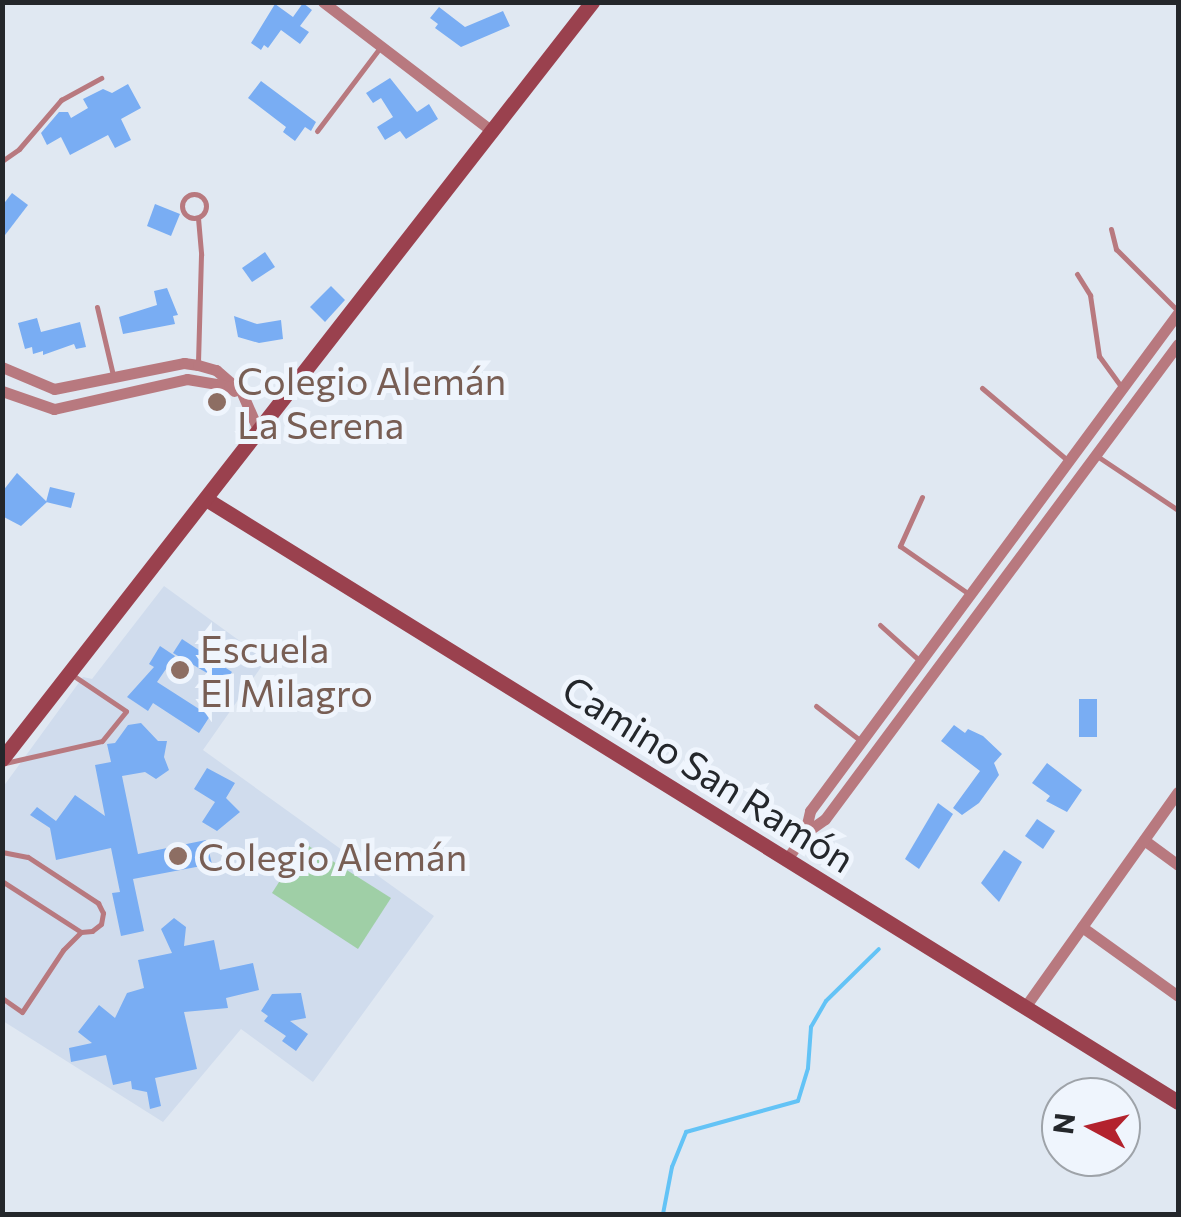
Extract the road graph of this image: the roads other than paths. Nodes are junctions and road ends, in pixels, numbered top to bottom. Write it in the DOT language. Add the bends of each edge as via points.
graph roads {
  1 [pos="323,2"];
  2 [pos="592,2"];
  3 [pos="381,46"];
  4 [pos="101,78"];
  5 [pos="317,131"];
  6 [pos="493,132"];
  7 [pos="2,162"];
  8 [pos="198,218"];
  9 [pos="1110,230"];
  10 [pos="1077,274"];
  11 [pos="98,308"];
  12 [pos="1178,312"];
  13 [pos="1178,344"];
  14 [pos="198,365"];
  15 [pos="2,367"];
  16 [pos="114,378"];
  17 [pos="982,388"];
  18 [pos="1122,388"];
  19 [pos="2,391"];
  20 [pos="1088,434"];
  21 [pos="257,435"];
  22 [pos="1101,451"];
  23 [pos="1068,461"];
  24 [pos="922,497"];
  25 [pos="206,498"];
  26 [pos="1178,510"];
  27 [pos="969,594"];
  28 [pos="959,607"];
  29 [pos="975,620"];
  30 [pos="880,625"];
  31 [pos="920,661"];
  32 [pos="68,672"];
  33 [pos="816,706"];
  34 [pos="861,741"];
  35 [pos="2,761"];
  36 [pos="1178,792"];
  37 [pos="805,834"];
  38 [pos="1144,840"];
  39 [pos="2,852"];
  40 [pos="786,859"];
  41 [pos="1178,865"];
  42 [pos="2,881"];
  43 [pos="1082,927"];
  44 [pos="81,932"];
  45 [pos="1178,996"];
  46 [pos="2,998"];
  47 [pos="1024,1006"];
  48 [pos="1178,1102"];
  1 -- 3 [label="street"];
  2 -- 6 [label="main road"];
  3 -- 5 [label="lane"];
  3 -- 6 [label="street"];
  4 -- 7 [label="lane" via="61,100"];
  6 -- 21 [label="main road"];
  8 -- 8 [label="lane" via="206,202 190,194 182,207"];
  8 -- 14 [label="lane"];
  9 -- 12 [label="lane" via="1116,250"];
  10 -- 18 [label="lane" via="1090,296 1098,356"];
  11 -- 16 [label="lane"];
  12 -- 18 [label="street"];
  13 -- 22 [label="street"];
  14 -- 16 [label="street"];
  14 -- 21 [label="street" via="216,370 242,393"];
  15 -- 16 [label="street" via="54,389"];
  17 -- 23 [label="lane"];
  18 -- 20 [label="street"];
  19 -- 21 [label="street" via="54,409 159,383 210,382 240,398"];
  20 -- 22 [label="street"];
  20 -- 23 [label="street"];
  21 -- 25 [label="main road"];
  22 -- 26 [label="lane"];
  22 -- 29 [label="street"];
  23 -- 27 [label="street"];
  24 -- 27 [label="lane" via="900,546"];
  25 -- 32 [label="main road"];
  25 -- 40 [label="main road, Camino San Ramón"];
  27 -- 28 [label="street"];
  28 -- 29 [label="street"];
  28 -- 31 [label="street"];
  29 -- 37 [label="street" via="826,819"];
  30 -- 31 [label="lane"];
  31 -- 34 [label="street"];
  32 -- 35 [label="main road"];
  32 -- 35 [label="lane" via="126,712 102,741"];
  33 -- 34 [label="lane"];
  34 -- 37 [label="street" via="810,811"];
  36 -- 38 [label="street"];
  37 -- 40 [label="street"];
  38 -- 41 [label="street"];
  38 -- 43 [label="street"];
  39 -- 44 [label="lane" via="28,857 98,904 101,924"];
  40 -- 47 [label="main road, Camino San Ramón"];
  42 -- 44 [label="lane"];
  43 -- 45 [label="street"];
  43 -- 47 [label="street"];
  44 -- 46 [label="lane" via="22,1012"];
  47 -- 48 [label="main road, Camino San Ramón"];
}
